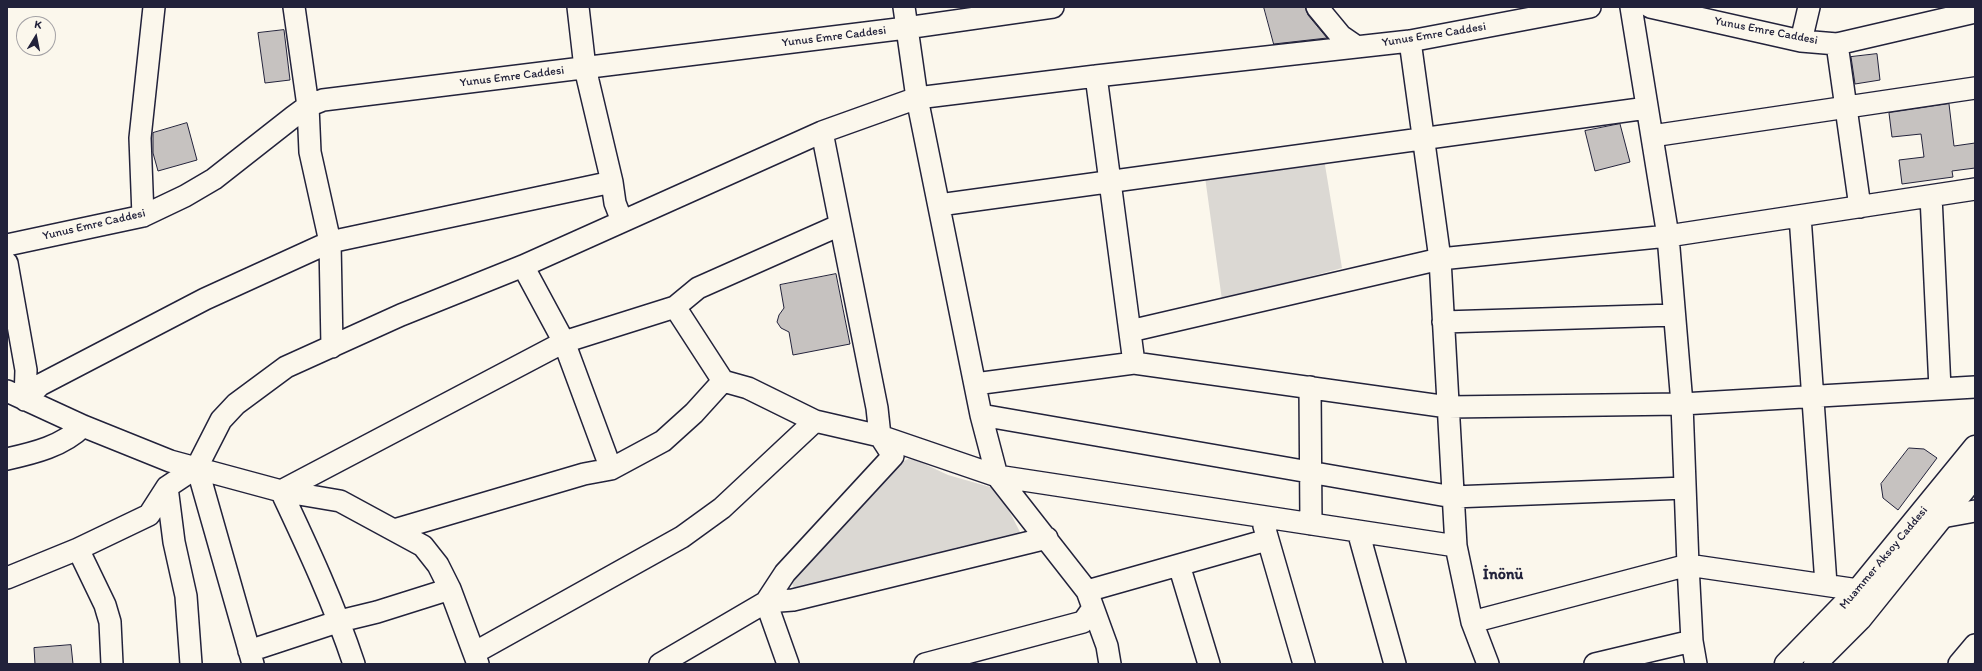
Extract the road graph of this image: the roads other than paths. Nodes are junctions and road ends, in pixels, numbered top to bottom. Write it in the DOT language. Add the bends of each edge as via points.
graph roads {
  1 [pos="154,7"];
  2 [pos="294,7"];
  3 [pos="578,7"];
  4 [pos="904,7"];
  5 [pos="1053,7"];
  6 [pos="1317,7"];
  7 [pos="1590,7"];
  8 [pos="1631,7"];
  9 [pos="1650,7"];
  10 [pos="1809,7"];
  11 [pos="1975,12"];
  12 [pos="906,28"];
  13 [pos="1410,41"];
  14 [pos="1802,41"];
  15 [pos="1837,44"];
  16 [pos="1357,47"];
  17 [pos="585,68"];
  18 [pos="1096,76"];
  19 [pos="1975,88"];
  20 [pos="917,98"];
  21 [pos="308,106"];
  22 [pos="1846,107"];
  23 [pos="1647,108"];
  24 [pos="822,132"];
  25 [pos="1652,136"];
  26 [pos="1423,138"];
  27 [pos="612,182"];
  28 [pos="1110,182"];
  29 [pos="1975,189"];
  30 [pos="1931,196"];
  31 [pos="939,205"];
  32 [pos="1860,207"];
  33 [pos="143,216"];
  34 [pos="1800,216"];
  35 [pos="622,221"];
  36 [pos="840,225"];
  37 [pos="1668,236"];
  38 [pos="330,242"];
  39 [pos="7,245"];
  40 [pos="1440,259"];
  41 [pos="7,263"];
  42 [pos="523,266"];
  43 [pos="675,307"];
  44 [pos="1674,314"];
  45 [pos="1443,322"];
  46 [pos="1130,332"];
  47 [pos="564,342"];
  48 [pos="332,346"];
  49 [pos="1134,362"];
  50 [pos="723,381"];
  51 [pos="975,384"];
  52 [pos="1310,387"];
  53 [pos="1975,387"];
  54 [pos="1940,389"];
  55 [pos="16,395"];
  56 [pos="1813,396"];
  57 [pos="1682,404"];
  58 [pos="1448,407"];
  59 [pos="981,415"];
  60 [pos="815,421"];
  61 [pos="83,426"];
  62 [pos="880,436"];
  63 [pos="1975,447"];
  64 [pos="7,459"];
  65 [pos="197,467"];
  66 [pos="611,469"];
  67 [pos="1310,472"];
  68 [pos="997,476"];
  69 [pos="1975,476"];
  70 [pos="167,487"];
  71 [pos="1685,488"];
  72 [pos="281,491"];
  73 [pos="1453,497"];
  74 [pos="1975,511"];
  75 [pos="1262,516"];
  76 [pos="1942,517"];
  77 [pos="1311,524"];
  78 [pos="394,530"];
  79 [pos="1358,531"];
  80 [pos="1047,538"];
  81 [pos="1267,540"];
  82 [pos="1456,546"];
  83 [pos="78,549"];
  84 [pos="1179,565"];
  85 [pos="1688,565"];
  86 [pos="7,578"];
  87 [pos="1826,584"];
  88 [pos="450,589"];
  89 [pos="1858,590"];
  90 [pos="1090,600"];
  91 [pos="766,602"];
  92 [pos="340,621"];
  93 [pos="1472,622"];
  94 [pos="1692,641"];
  95 [pos="1975,645"];
  96 [pos="251,658"];
  97 [pos="476,659"];
  98 [pos="112,664"];
  99 [pos="191,664"];
  100 [pos="354,664"];
  101 [pos="660,664"];
  102 [pos="788,664"];
  103 [pos="925,664"];
  104 [pos="1110,664"];
  105 [pos="1209,664"];
  106 [pos="1304,664"];
  107 [pos="1395,664"];
  108 [pos="1488,664"];
  109 [pos="1595,664"];
  110 [pos="1696,664"];
  111 [pos="1786,664"];
  112 [pos="1815,664"];
  113 [pos="1959,664"];
  1 -- 33 [label="street" via="140,138"];
  2 -- 21 [label="street"];
  3 -- 17 [label="street"];
  4 -- 12 [label="street"];
  5 -- 12 [label="street, Yunus Emre Caddesi"];
  6 -- 16 [label="street" via="1341,36"];
  7 -- 13 [label="street, Yunus Emre Caddesi"];
  8 -- 23 [label="street"];
  9 -- 14 [label="street, Yunus Emre Caddesi"];
  10 -- 14 [label="street"];
  11 -- 15 [label="street, Yunus Emre Caddesi"];
  12 -- 17 [label="street, Yunus Emre Caddesi"];
  12 -- 20 [label="street"];
  13 -- 16 [label="street, Yunus Emre Caddesi"];
  13 -- 26 [label="street"];
  14 -- 15 [label="street, Yunus Emre Caddesi"];
  15 -- 22 [label="street"];
  16 -- 18 [label="street, Yunus Emre Caddesi"];
  17 -- 21 [label="street, Yunus Emre Caddesi" via="342,96"];
  17 -- 27 [label="street"];
  18 -- 20 [label="street, Yunus Emre Caddesi"];
  18 -- 28 [label="street"];
  19 -- 22 [label="street"];
  20 -- 24 [label="street, Yunus Emre Caddesi"];
  20 -- 31 [label="street"];
  21 -- 33 [label="street, Yunus Emre Caddesi" via="214,180"];
  21 -- 38 [label="street" via="310,152"];
  22 -- 25 [label="street"];
  22 -- 32 [label="street"];
  23 -- 25 [label="street"];
  23 -- 26 [label="street"];
  24 -- 35 [label="street, Yunus Emre Caddesi"];
  24 -- 36 [label="street"];
  25 -- 37 [label="street"];
  26 -- 28 [label="street"];
  26 -- 40 [label="street"];
  27 -- 35 [label="street" via="615,203"];
  27 -- 38 [label="street"];
  28 -- 31 [label="street"];
  28 -- 46 [label="street"];
  29 -- 30 [label="street"];
  30 -- 32 [label="street"];
  30 -- 54 [label="street"];
  31 -- 51 [label="street"];
  32 -- 34 [label="street"];
  33 -- 39 [label="street, Yunus Emre Caddesi"];
  34 -- 37 [label="street"];
  34 -- 56 [label="street"];
  35 -- 42 [label="street, Yunus Emre Caddesi"];
  36 -- 43 [label="street" via="698,288"];
  36 -- 62 [label="street" via="877,408"];
  37 -- 40 [label="street"];
  37 -- 44 [label="street"];
  38 -- 48 [label="street"];
  38 -- 55 [label="street" via="205,298 40,385"];
  40 -- 45 [label="street"];
  40 -- 46 [label="street"];
  41 -- 55 [label="street" via="26,370"];
  42 -- 47 [label="street"];
  42 -- 48 [label="street, Yunus Emre Caddesi"];
  43 -- 47 [label="street"];
  43 -- 50 [label="street"];
  44 -- 45 [label="street"];
  44 -- 57 [label="street"];
  45 -- 58 [label="street"];
  46 -- 49 [label="street"];
  47 -- 66 [label="street"];
  47 -- 72 [label="street"];
  48 -- 65 [label="street, Yunus Emre Caddesi" via="286,367 236,404 221,420"];
  49 -- 51 [label="street"];
  49 -- 52 [label="street"];
  50 -- 60 [label="street" via="748,388"];
  50 -- 66 [label="street" via="694,413 663,441"];
  51 -- 59 [label="street"];
  52 -- 58 [label="street"];
  52 -- 67 [label="street"];
  53 -- 54 [label="street"];
  54 -- 56 [label="street"];
  55 -- 61 [label="street"];
  56 -- 57 [label="street"];
  56 -- 87 [label="street"];
  57 -- 58 [label="street"];
  57 -- 71 [label="street"];
  58 -- 73 [label="street"];
  59 -- 67 [label="street"];
  59 -- 68 [label="street"];
  60 -- 62 [label="street"];
  60 -- 97 [label="street" via="722,508 682,537"];
  61 -- 64 [label="street" via="72,437 33,453"];
  61 -- 65 [label="street" via="170,461"];
  62 -- 68 [label="street"];
  62 -- 91 [label="street" via="892,456 785,573"];
  63 -- 89 [label="main road, Muammer Aksoy Caddesi"];
  65 -- 70 [label="street"];
  65 -- 72 [label="street"];
  65 -- 96 [label="street"];
  66 -- 78 [label="street" via="584,474"];
  67 -- 73 [label="street"];
  67 -- 77 [label="street"];
  68 -- 75 [label="street"];
  68 -- 80 [label="street"];
  69 -- 76 [label="main road"];
  70 -- 83 [label="street" via="149,515"];
  70 -- 99 [label="street" via="174,542 186,596"];
  71 -- 73 [label="street"];
  71 -- 85 [label="street"];
  72 -- 78 [label="street" via="340,501"];
  72 -- 92 [label="street"];
  73 -- 82 [label="street"];
  74 -- 76 [label="street"];
  75 -- 77 [label="street"];
  75 -- 81 [label="street"];
  76 -- 112 [label="main road" via="1860,619"];
  77 -- 79 [label="street"];
  78 -- 88 [label="street" via="423,546 438,565"];
  79 -- 82 [label="street"];
  79 -- 107 [label="street"];
  80 -- 90 [label="street"];
  80 -- 91 [label="street" via="793,600"];
  81 -- 84 [label="street"];
  81 -- 106 [label="street"];
  82 -- 93 [label="street"];
  83 -- 86 [label="street"];
  83 -- 98 [label="street" via="105,605 110,622"];
  84 -- 90 [label="street"];
  84 -- 105 [label="street"];
  85 -- 87 [label="street"];
  85 -- 93 [label="street"];
  85 -- 94 [label="street"];
  87 -- 89 [label="street"];
  88 -- 92 [label="street"];
  88 -- 97 [label="street"];
  89 -- 111 [label="main road, Muammer Aksoy Caddesi"];
  90 -- 103 [label="street" via="1083,622"];
  90 -- 104 [label="street" via="1107,646"];
  91 -- 101 [label="street"];
  91 -- 102 [label="street"];
  92 -- 96 [label="street"];
  92 -- 100 [label="street"];
  93 -- 108 [label="street"];
  94 -- 109 [label="street"];
  94 -- 110 [label="street"];
  95 -- 113 [label="street"];
}
